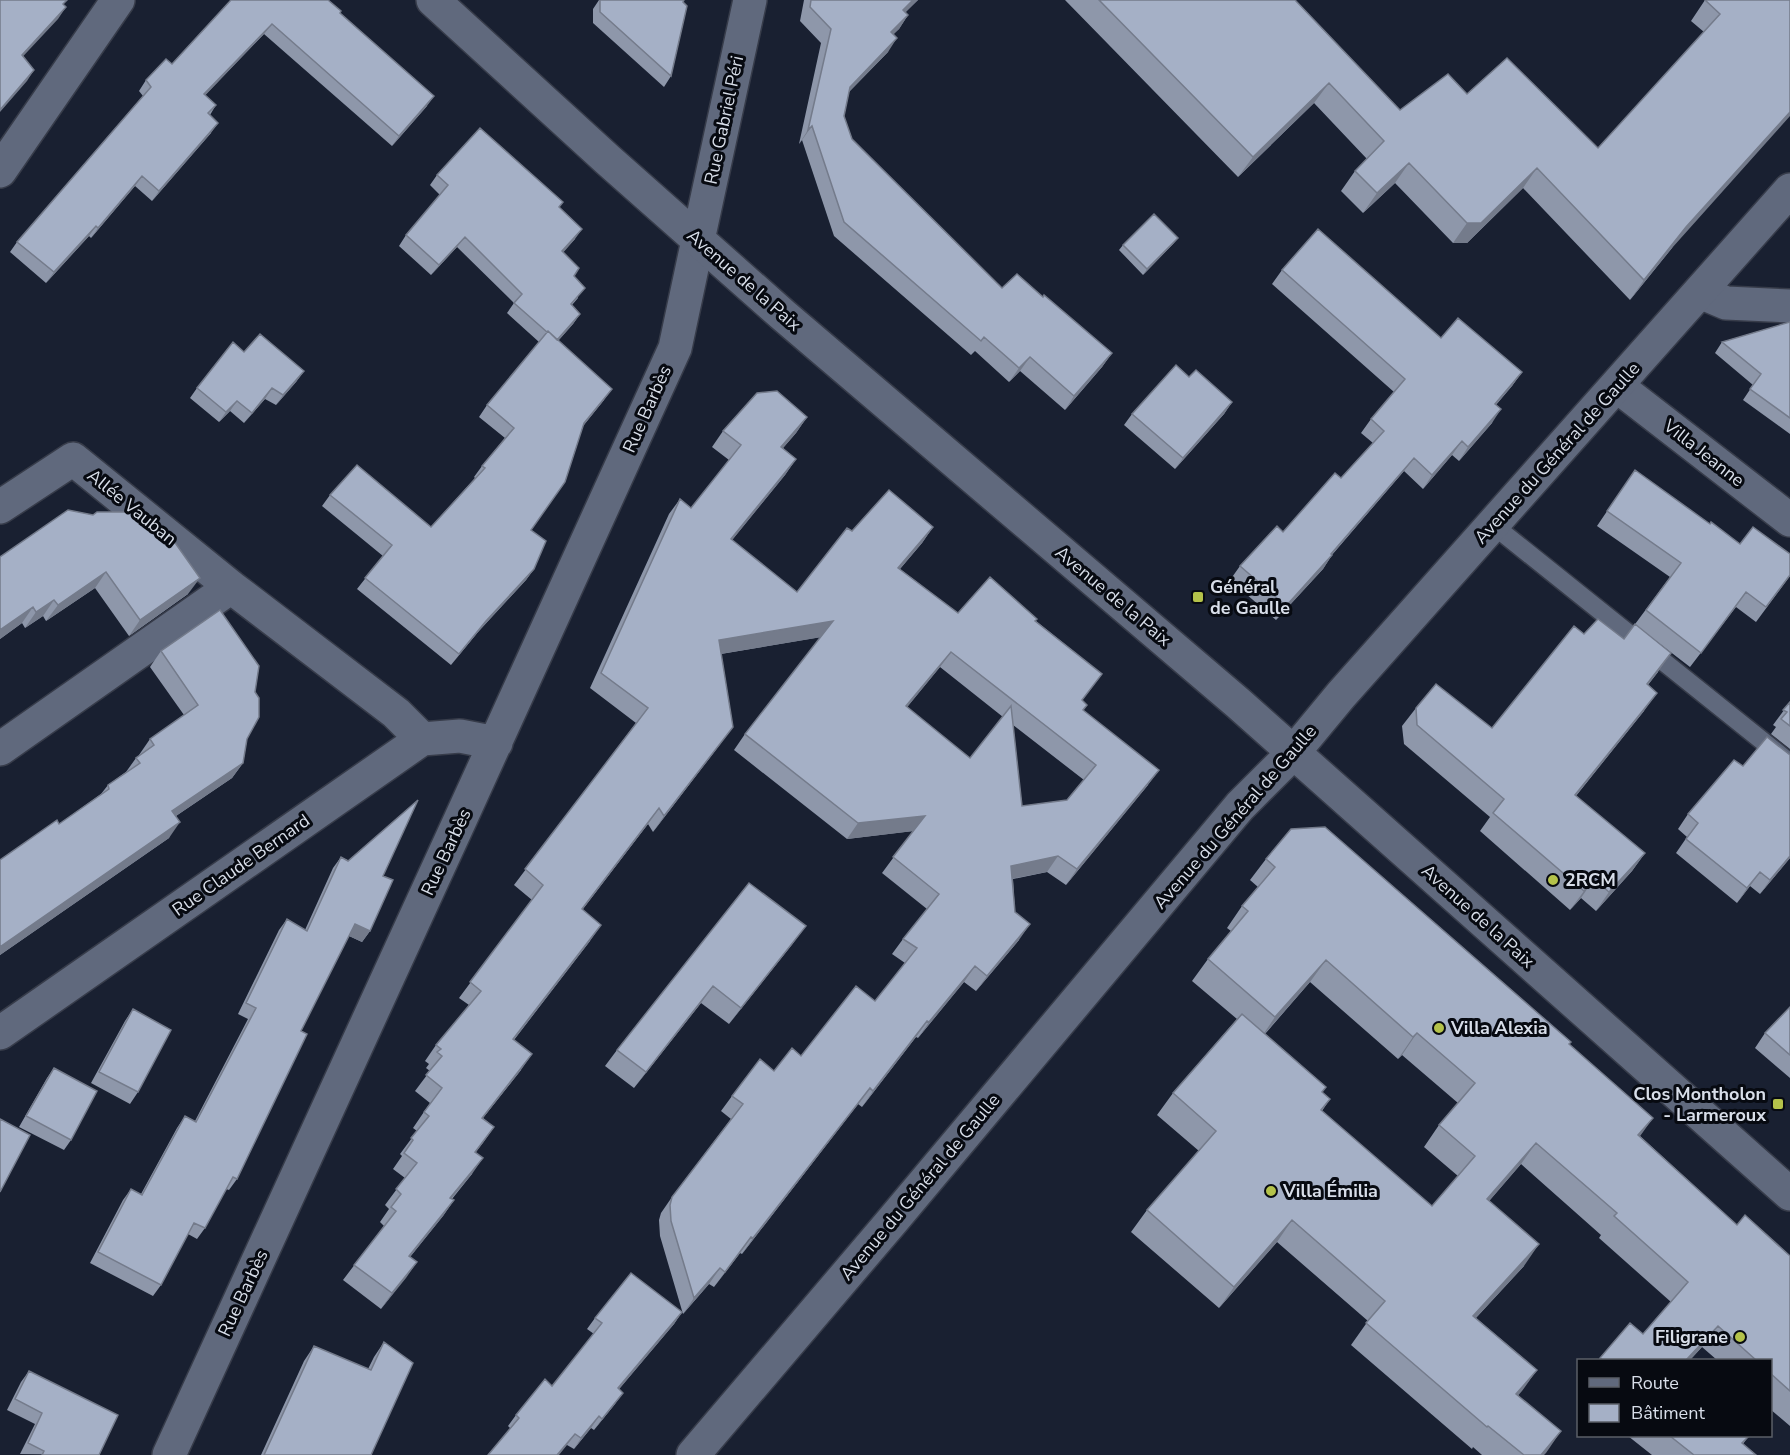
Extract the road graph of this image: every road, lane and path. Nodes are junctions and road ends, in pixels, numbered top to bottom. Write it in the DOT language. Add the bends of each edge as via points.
graph roads {
  1 [pos="118,0"];
  2 [pos="434,0"];
  3 [pos="750,0"];
  4 [pos="0,171"];
  5 [pos="1790,190"];
  6 [pos="699,240"];
  7 [pos="1700,292"];
  8 [pos="1790,306"];
  9 [pos="1617,386"];
  10 [pos="0,507"];
  11 [pos="1790,520"];
  12 [pos="1492,525"];
  13 [pos="231,587"];
  14 [pos="422,739"];
  15 [pos="496,743"];
  16 [pos="0,749"];
  17 [pos="1293,753"];
  18 [pos="1790,763"];
  19 [pos="0,1033"];
  20 [pos="1790,1194"];
  21 [pos="169,1455"];
  22 [pos="693,1455"];
  1 -- 4 [label="main road"];
  2 -- 6 [label="main road, Avenue de la Paix"];
  3 -- 6 [label="main road, Rue Gabriel Péri"];
  5 -- 7 [label="main road, Avenue du Général de Gaulle"];
  6 -- 15 [label="main road, Rue Barbès" via="675,348"];
  6 -- 17 [label="main road, Avenue de la Paix"];
  7 -- 8 [label="main road" via="1726,303"];
  7 -- 9 [label="main road, Avenue du Général de Gaulle"];
  9 -- 11 [label="main road, Villa Jeanne"];
  9 -- 12 [label="main road, Avenue du Général de Gaulle"];
  10 -- 13 [label="main road, Allée Vauban" via="73,459"];
  12 -- 17 [label="main road, Avenue du Général de Gaulle"];
  12 -- 18 [label="lane"];
  13 -- 14 [label="main road, Allée Vauban" via="396,713"];
  13 -- 16 [label="main road"];
  14 -- 15 [label="main road" via="460,736"];
  14 -- 19 [label="main road, Rue Claude Bernard"];
  15 -- 21 [label="main road, Rue Barbès"];
  17 -- 20 [label="main road, Avenue de la Paix"];
  17 -- 22 [label="main road, Avenue du Général de Gaulle" via="1240,806"];
}
